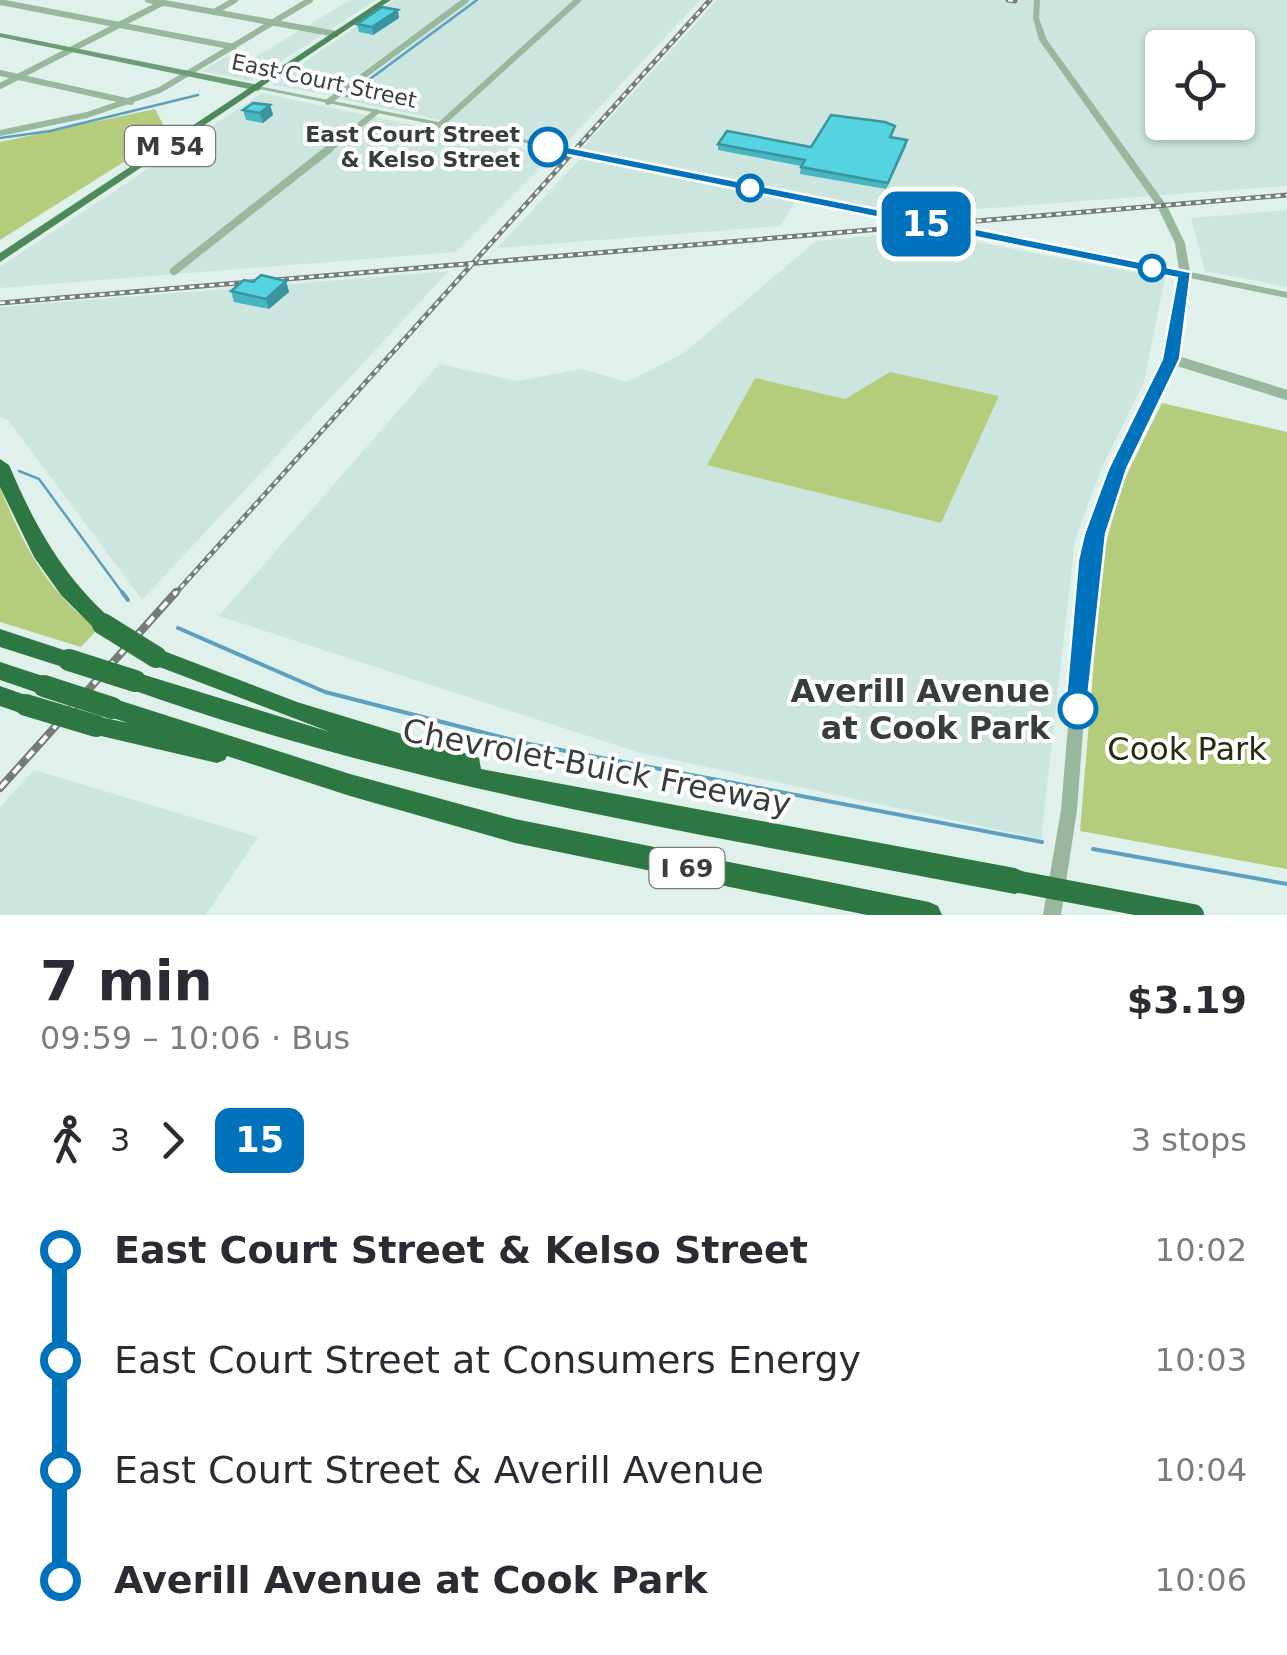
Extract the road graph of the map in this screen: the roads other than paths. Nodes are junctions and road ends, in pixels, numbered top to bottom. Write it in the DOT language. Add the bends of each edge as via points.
graph roads {
  1 [pos="148,0"];
  2 [pos="235,0"];
  3 [pos="310,0"];
  4 [pos="387,0"];
  5 [pos="466,0"];
  6 [pos="578,0"];
  7 [pos="1036,0"];
  8 [pos="165,1"];
  9 [pos="0,2"];
  10 [pos="214,12"];
  11 [pos="273,23"];
  12 [pos="120,24"];
  13 [pos="336,34"];
  14 [pos="0,36"];
  15 [pos="234,46"];
  16 [pos="72,50"];
  17 [pos="0,73"];
  18 [pos="190,74"];
  19 [pos="19,77"];
  20 [pos="0,86"];
  21 [pos="258,88"];
  22 [pos="132,102"];
  23 [pos="328,102"];
  24 [pos="376,112"];
  25 [pos="440,125"];
  26 [pos="0,133"];
  27 [pos="0,258"];
  28 [pos="174,271"];
  29 [pos="1186,275"];
  30 [pos="1287,294"];
  31 [pos="1171,359"];
  32 [pos="1287,395"];
  33 [pos="0,465"];
  34 [pos="0,638"];
  35 [pos="0,671"];
  36 [pos="0,696"];
  37 [pos="298,769"];
  38 [pos="562,795"];
  39 [pos="929,915"];
  40 [pos="1052,915"];
  41 [pos="1193,915"];
  1 -- 8 [label="street"];
  2 -- 10 [label="street"];
  3 -- 11 [label="street"];
  4 -- 13 [label="main road, M 54"];
  5 -- 23 [label="street"];
  6 -- 25 [label="street"];
  7 -- 29 [label="street" via="1043,40 1162,206"];
  8 -- 10 [label="street"];
  8 -- 12 [label="street"];
  9 -- 12 [label="street"];
  10 -- 11 [label="street"];
  11 -- 13 [label="street"];
  11 -- 15 [label="street"];
  12 -- 15 [label="street"];
  12 -- 16 [label="street"];
  13 -- 21 [label="main road, M 54"];
  14 -- 16 [label="main road, East Court Street"];
  15 -- 18 [label="street"];
  16 -- 18 [label="main road, East Court Street"];
  16 -- 19 [label="street"];
  17 -- 19 [label="street"];
  18 -- 21 [label="main road, East Court Street"];
  18 -- 22 [label="street"];
  19 -- 20 [label="street"];
  19 -- 22 [label="street"];
  21 -- 23 [label="street, East Court Street"];
  21 -- 27 [label="main road, M 54"];
  22 -- 26 [label="street"];
  23 -- 24 [label="street, East Court Street"];
  24 -- 25 [label="street, East Court Street"];
  24 -- 28 [label="street"];
  25 -- 29 [label="street, East Court Street"];
  29 -- 30 [label="street, East Court Street"];
  29 -- 31 [label="street"];
  31 -- 32 [label="street"];
  31 -- 40 [label="street" via="1102,508 1089,560 1069,810"];
  33 -- 38 [label="highway, bridge" via="42,560 62,586 103,624 156,657 296,711"];
  34 -- 38 [label="highway, Chevrolet-Buick Freeway / I 69, bridge" via="345,746"];
  35 -- 37 [label="highway, I 69, bridge"];
  36 -- 37 [label="highway, bridge" via="96,726"];
  37 -- 39 [label="highway, I 69" via="565,842"];
  38 -- 41 [label="highway, Chevrolet-Buick Freeway / I 69, bridge"];
}
